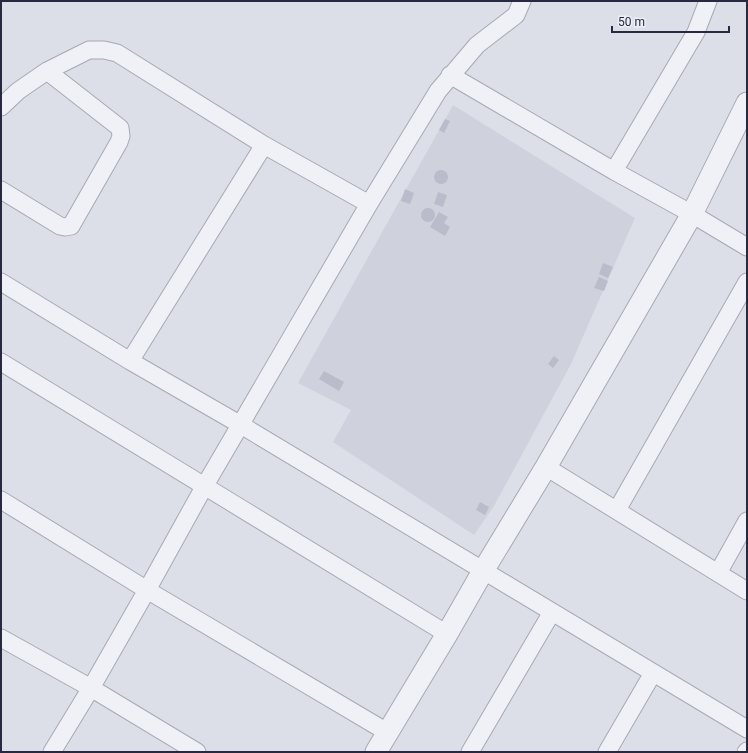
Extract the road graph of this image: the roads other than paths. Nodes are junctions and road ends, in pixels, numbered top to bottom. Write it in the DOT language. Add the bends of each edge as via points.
graph roads {
  1 [pos="522,1"];
  2 [pos="708,1"];
  3 [pos="47,72"];
  4 [pos="450,75"];
  5 [pos="747,103"];
  6 [pos="1,108"];
  7 [pos="264,144"];
  8 [pos="614,171"];
  9 [pos="1,190"];
  10 [pos="369,204"];
  11 [pos="692,214"];
  12 [pos="747,247"];
  13 [pos="1,282"];
  14 [pos="747,282"];
  15 [pos="130,361"];
  16 [pos="1,362"];
  17 [pos="241,425"];
  18 [pos="546,467"];
  19 [pos="204,487"];
  20 [pos="1,500"];
  21 [pos="617,510"];
  22 [pos="747,521"];
  23 [pos="484,571"];
  24 [pos="718,572"];
  25 [pos="147,590"];
  26 [pos="747,591"];
  27 [pos="552,612"];
  28 [pos="447,634"];
  29 [pos="1,638"];
  30 [pos="653,673"];
  31 [pos="91,688"];
  32 [pos="747,729"];
  33 [pos="387,732"];
  34 [pos="52,752"];
  35 [pos="197,752"];
  36 [pos="376,752"];
  37 [pos="470,752"];
  38 [pos="607,752"];
  1 -- 4 [label="street" via="516,14 477,45"];
  2 -- 8 [label="street" via="696,32"];
  3 -- 6 [label="street" via="18,91"];
  3 -- 7 [label="street" via="89,50 117,53"];
  3 -- 9 [label="street" via="120,128 119,142 71,226 60,226"];
  4 -- 8 [label="street"];
  4 -- 10 [label="street"];
  5 -- 11 [label="street"];
  7 -- 10 [label="street"];
  7 -- 15 [label="street"];
  8 -- 11 [label="street"];
  10 -- 17 [label="street"];
  11 -- 12 [label="street"];
  11 -- 18 [label="street"];
  13 -- 15 [label="street"];
  14 -- 21 [label="street"];
  15 -- 17 [label="street"];
  16 -- 19 [label="street"];
  17 -- 19 [label="street"];
  17 -- 23 [label="street"];
  18 -- 21 [label="street"];
  18 -- 23 [label="street"];
  19 -- 25 [label="street"];
  19 -- 28 [label="street"];
  20 -- 25 [label="street"];
  21 -- 24 [label="street"];
  22 -- 24 [label="street"];
  23 -- 27 [label="street"];
  23 -- 28 [label="street"];
  24 -- 26 [label="street"];
  25 -- 31 [label="street"];
  25 -- 33 [label="street"];
  27 -- 30 [label="street"];
  27 -- 37 [label="street"];
  28 -- 33 [label="street"];
  29 -- 31 [label="street"];
  30 -- 32 [label="street"];
  30 -- 38 [label="street"];
  31 -- 34 [label="street"];
  31 -- 35 [label="street"];
  33 -- 36 [label="street"];
}
